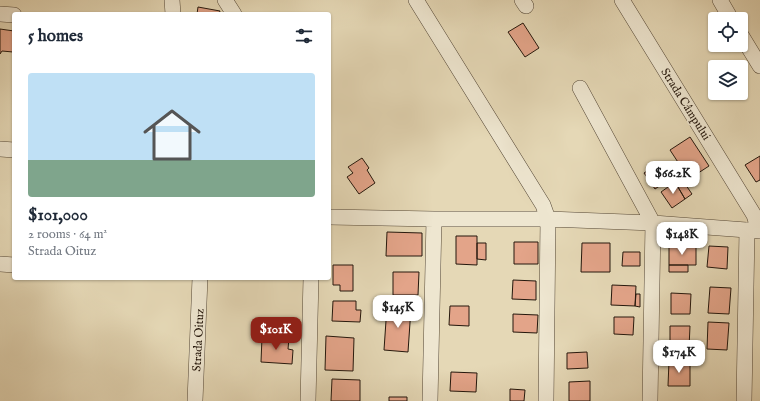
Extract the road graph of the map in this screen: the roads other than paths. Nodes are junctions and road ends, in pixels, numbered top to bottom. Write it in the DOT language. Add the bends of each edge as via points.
graph roads {
  1 [pos="172,0"];
  2 [pos="225,0"];
  3 [pos="416,0"];
  4 [pos="622,0"];
  5 [pos="720,0"];
  6 [pos="174,12"];
  7 [pos="233,12"];
  8 [pos="727,12"];
  9 [pos="0,14"];
  10 [pos="12,15"];
  11 [pos="748,46"];
  12 [pos="760,66"];
  13 [pos="580,88"];
  14 [pos="0,149"];
  15 [pos="12,150"];
  16 [pos="331,216"];
  17 [pos="434,219"];
  18 [pos="548,219"];
  19 [pos="653,223"];
  20 [pos="755,231"];
  21 [pos="0,264"];
  22 [pos="12,265"];
  23 [pos="200,280"];
  24 [pos="311,280"];
  25 [pos="195,401"];
  26 [pos="308,401"];
  27 [pos="430,401"];
  28 [pos="546,401"];
  29 [pos="650,401"];
  30 [pos="744,401"];
  1 -- 6 [label="street"];
  2 -- 7 [label="street"];
  3 -- 18 [label="street" via="543,205"];
  4 -- 20 [label="street, Strada Câmpului" via="754,215"];
  5 -- 8 [label="street"];
  9 -- 10 [label="street"];
  11 -- 12 [label="street"];
  13 -- 19 [label="street"];
  14 -- 15 [label="street"];
  16 -- 17 [label="street"];
  17 -- 18 [label="street"];
  17 -- 27 [label="street"];
  18 -- 19 [label="street"];
  18 -- 28 [label="street"];
  19 -- 20 [label="street"];
  19 -- 29 [label="street"];
  20 -- 30 [label="street"];
  21 -- 22 [label="street"];
  23 -- 25 [label="street, Strada Oituz"];
  24 -- 26 [label="street"];
}
